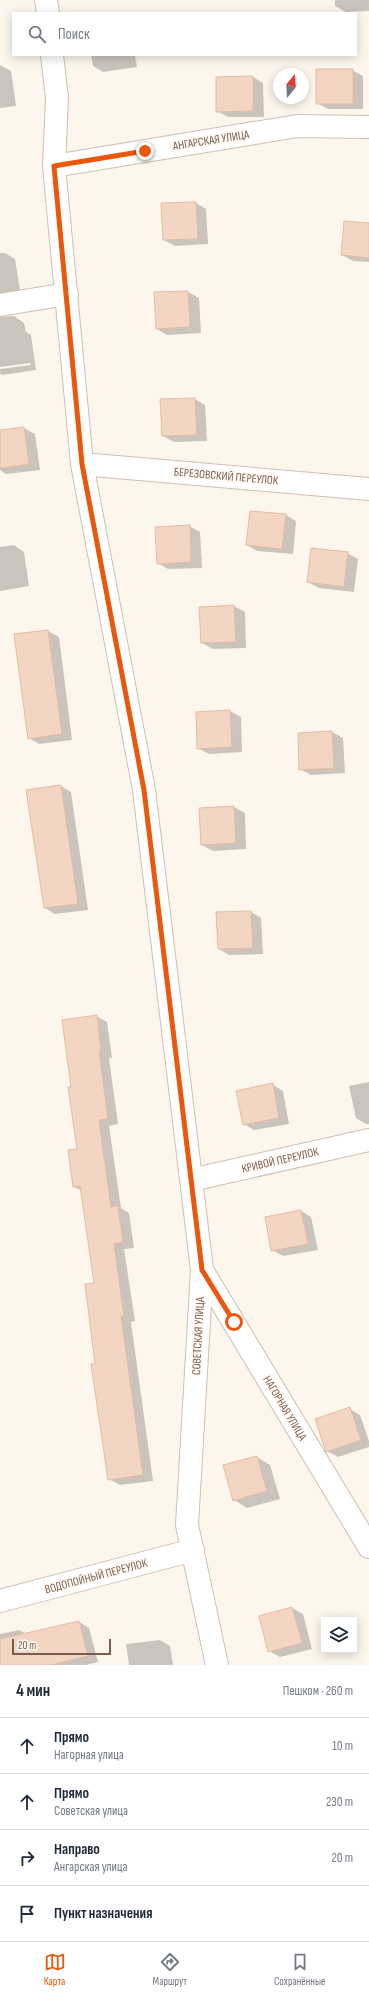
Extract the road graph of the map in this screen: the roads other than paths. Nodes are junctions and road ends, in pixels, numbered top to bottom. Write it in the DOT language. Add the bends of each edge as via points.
graph roads {
  1 [pos="46,0"];
  2 [pos="48,12"];
  3 [pos="52,56"];
  4 [pos="369,128"];
  5 [pos="54,166"];
  6 [pos="66,294"];
  7 [pos="0,305"];
  8 [pos="82,464"];
  9 [pos="369,489"];
  10 [pos="369,1140"];
  11 [pos="191,1180"];
  12 [pos="202,1270"];
  13 [pos="369,1547"];
  14 [pos="193,1550"];
  15 [pos="0,1601"];
  16 [pos="217,1665"];
  1 -- 2 [label="street"];
  3 -- 5 [label="street, СОВЕТСКАЯ УЛИЦА" via="58,98"];
  4 -- 5 [label="street, АНГАРСКАЯ УЛИЦА" via="297,126"];
  5 -- 6 [label="street, СОВЕТСКАЯ УЛИЦА"];
  6 -- 7 [label="street"];
  6 -- 8 [label="street, СОВЕТСКАЯ УЛИЦА"];
  8 -- 9 [label="street, БЕРЕЗОВСКИЙ ПЕРЕУЛОК"];
  8 -- 11 [label="street, СОВЕТСКАЯ УЛИЦА" via="144,790"];
  10 -- 11 [label="street, КРИВОЙ ПЕРЕУЛОК"];
  11 -- 12 [label="street, СОВЕТСКАЯ УЛИЦА"];
  12 -- 13 [label="street, НАГОРНАЯ УЛИЦА"];
  12 -- 14 [label="street, СОВЕТСКАЯ УЛИЦА" via="187,1525"];
  14 -- 15 [label="street, ВОДОПОЙНЫЙ ПЕРЕУЛОК"];
  14 -- 16 [label="street, СОВЕТСКАЯ УЛИЦА"];
}
